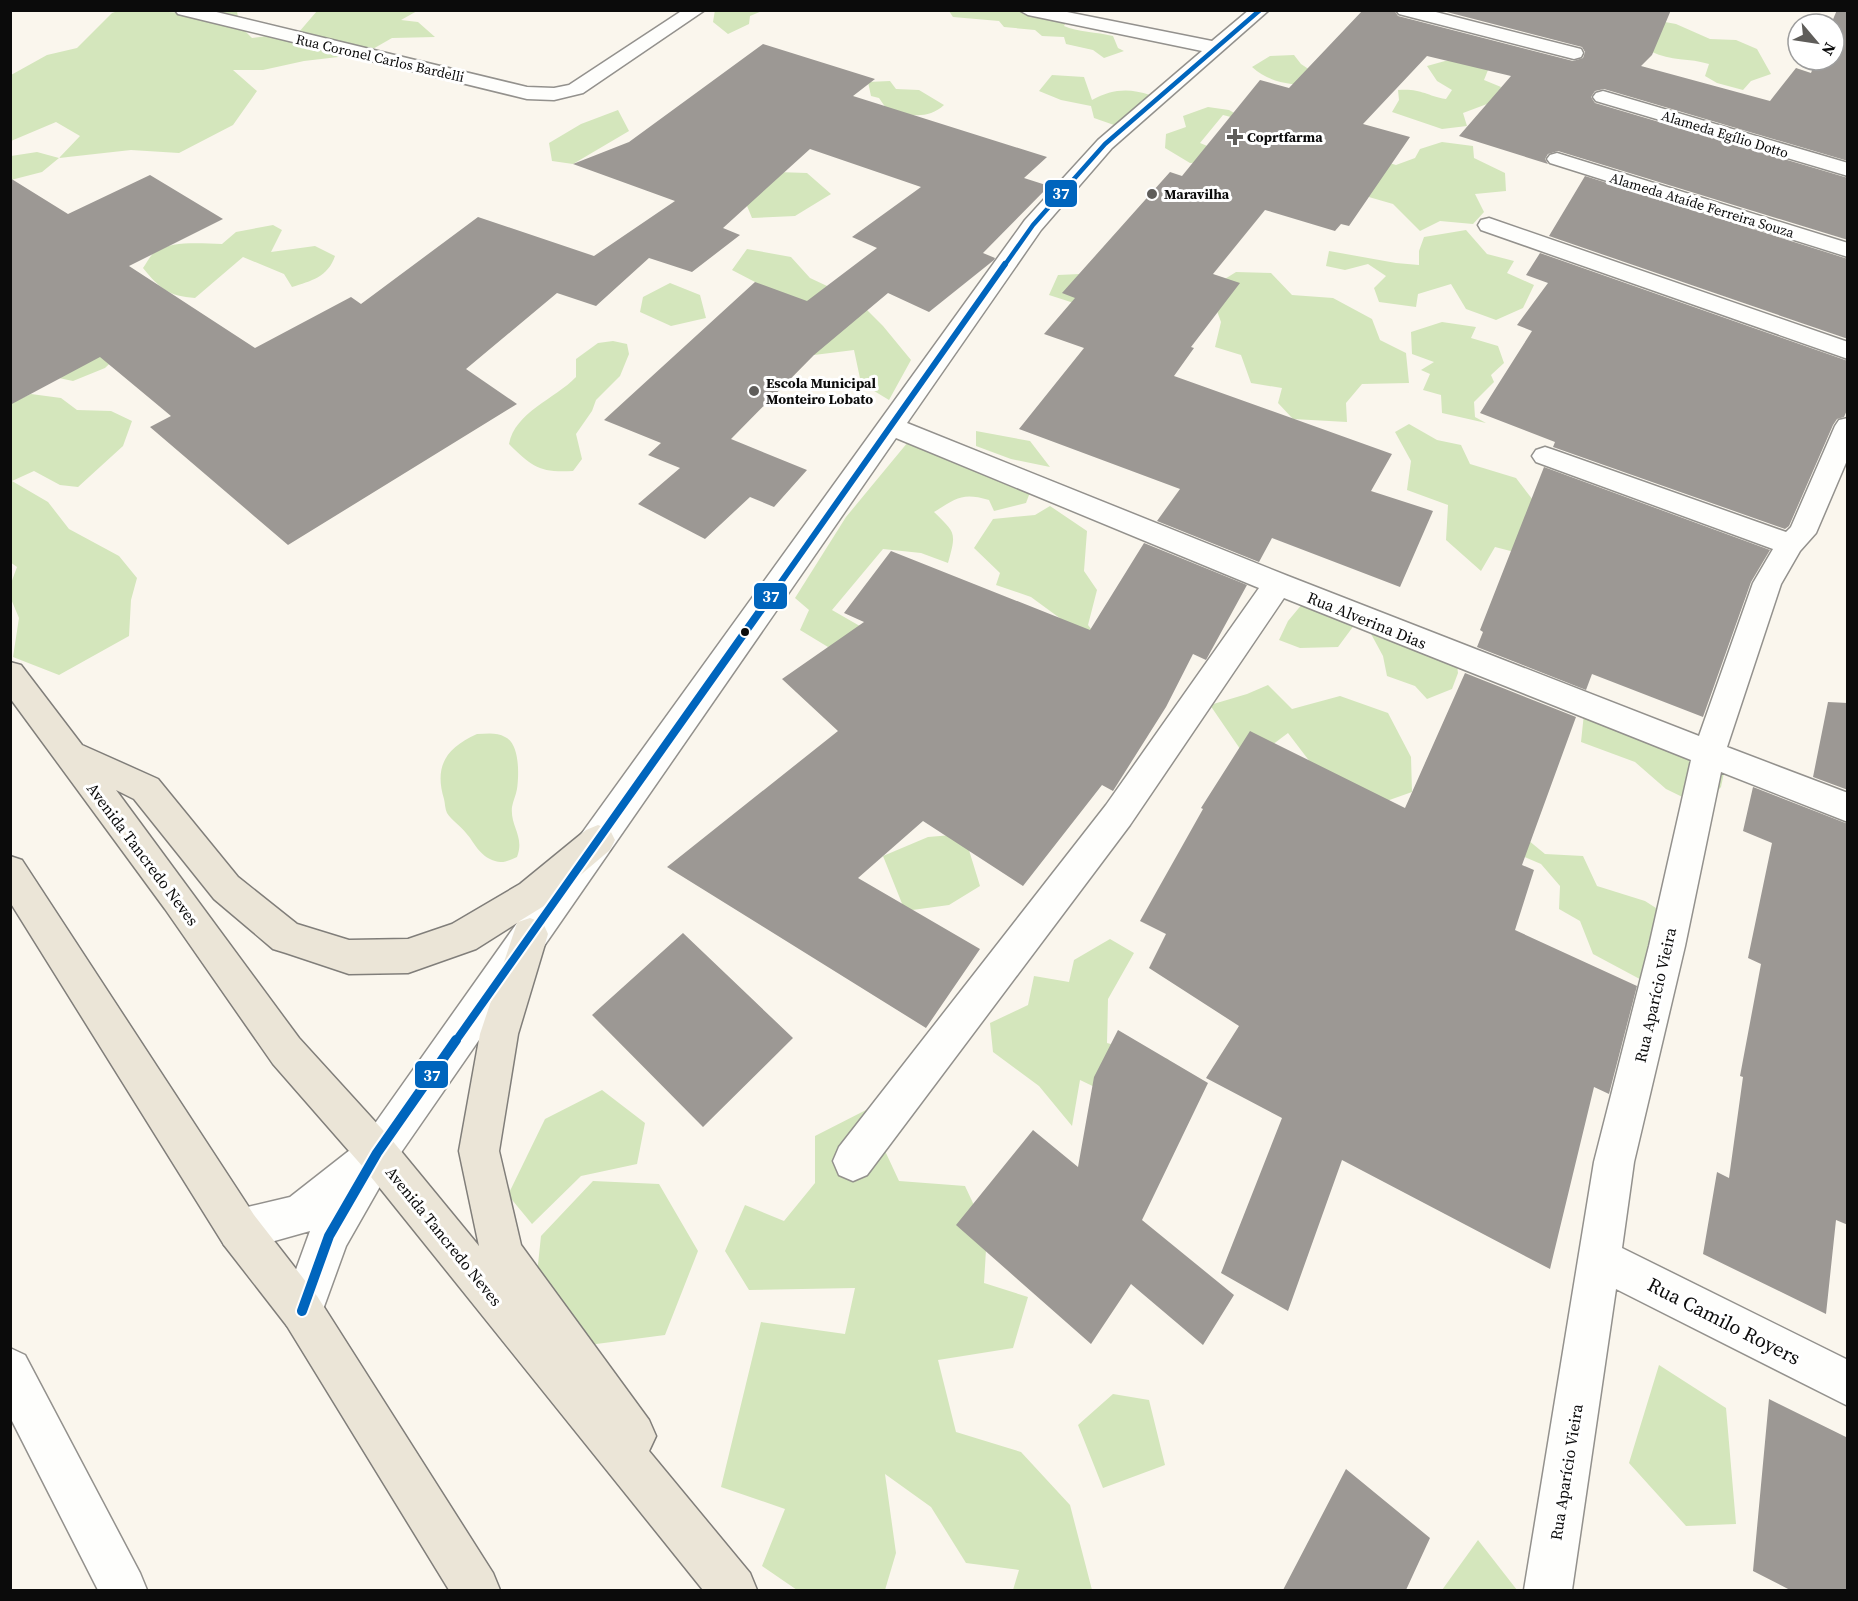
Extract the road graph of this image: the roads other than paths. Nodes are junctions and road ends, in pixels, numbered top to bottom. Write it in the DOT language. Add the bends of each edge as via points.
graph roads {
  1 [pos="184,10"];
  2 [pos="696,10"];
  3 [pos="1028,10"];
  4 [pos="1260,10"];
  5 [pos="1405,10"];
  6 [pos="1217,48"];
  7 [pos="1574,53"];
  8 [pos="1603,97"];
  9 [pos="1557,159"];
  10 [pos="1848,170"];
  11 [pos="1489,225"];
  12 [pos="1848,250"];
  13 [pos="1848,351"];
  14 [pos="890,426"];
  15 [pos="1848,426"];
  16 [pos="1545,456"];
  17 [pos="1790,544"];
  18 [pos="1278,584"];
  19 [pos="10,674"];
  20 [pos="68,754"];
  21 [pos="1708,755"];
  22 [pos="1848,808"];
  23 [pos="598,840"];
  24 [pos="10,871"];
  25 [pos="530,934"];
  26 [pos="377,1154"];
  27 [pos="853,1161"];
  28 [pos="239,1230"];
  29 [pos="1600,1259"];
  30 [pos="302,1311"];
  31 [pos="10,1370"];
  32 [pos="1848,1384"];
  33 [pos="123,1590"];
  34 [pos="477,1590"];
  35 [pos="733,1590"];
  36 [pos="745,1590"];
  37 [pos="1548,1590"];
  1 -- 2 [label="street, Rua Coronel Carlos Bardelli" via="527,93 554,94 576,89"];
  3 -- 6 [label="street"];
  4 -- 6 [label="street"];
  5 -- 7 [label="street"];
  6 -- 14 [label="street" via="1104,144 1033,225"];
  8 -- 10 [label="street, Alameda Egílio Dotto"];
  9 -- 12 [label="street, Alameda Ataíde Ferreira Souza"];
  11 -- 13 [label="street"];
  14 -- 18 [label="street, Rua Alverina Dias"];
  14 -- 23 [label="street"];
  15 -- 17 [label="street, Rua Aparício Vieira" via="1802,533"];
  16 -- 17 [label="street"];
  17 -- 21 [label="street, Rua Aparício Vieira" via="1767,583"];
  18 -- 21 [label="street, Rua Alverina Dias"];
  18 -- 27 [label="street" via="1118,815"];
  19 -- 20 [label="main road, Avenida Tancredo Neves"];
  20 -- 23 [label="main road" via="146,789 226,888 286,937 349,957 408,956 463,937 532,895"];
  20 -- 26 [label="main road, Avenida Tancredo Neves" via="286,1051"];
  21 -- 22 [label="street, Rua Alverina Dias"];
  21 -- 29 [label="street, Rua Aparício Vieira" via="1667,946 1614,1162"];
  23 -- 25 [label="street"];
  24 -- 28 [label="main road"];
  25 -- 26 [label="street"];
  25 -- 36 [label="main road" via="499,1034 479,1150 502,1254"];
  26 -- 28 [label="street" via="300,1215"];
  26 -- 30 [label="street" via="329,1236"];
  26 -- 35 [label="main road, Avenida Tancredo Neves"];
  28 -- 30 [label="main road"];
  29 -- 32 [label="street, Rua Camilo Royers"];
  29 -- 37 [label="street, Rua Aparício Vieira"];
  30 -- 34 [label="main road"];
  31 -- 33 [label="street"];
}
